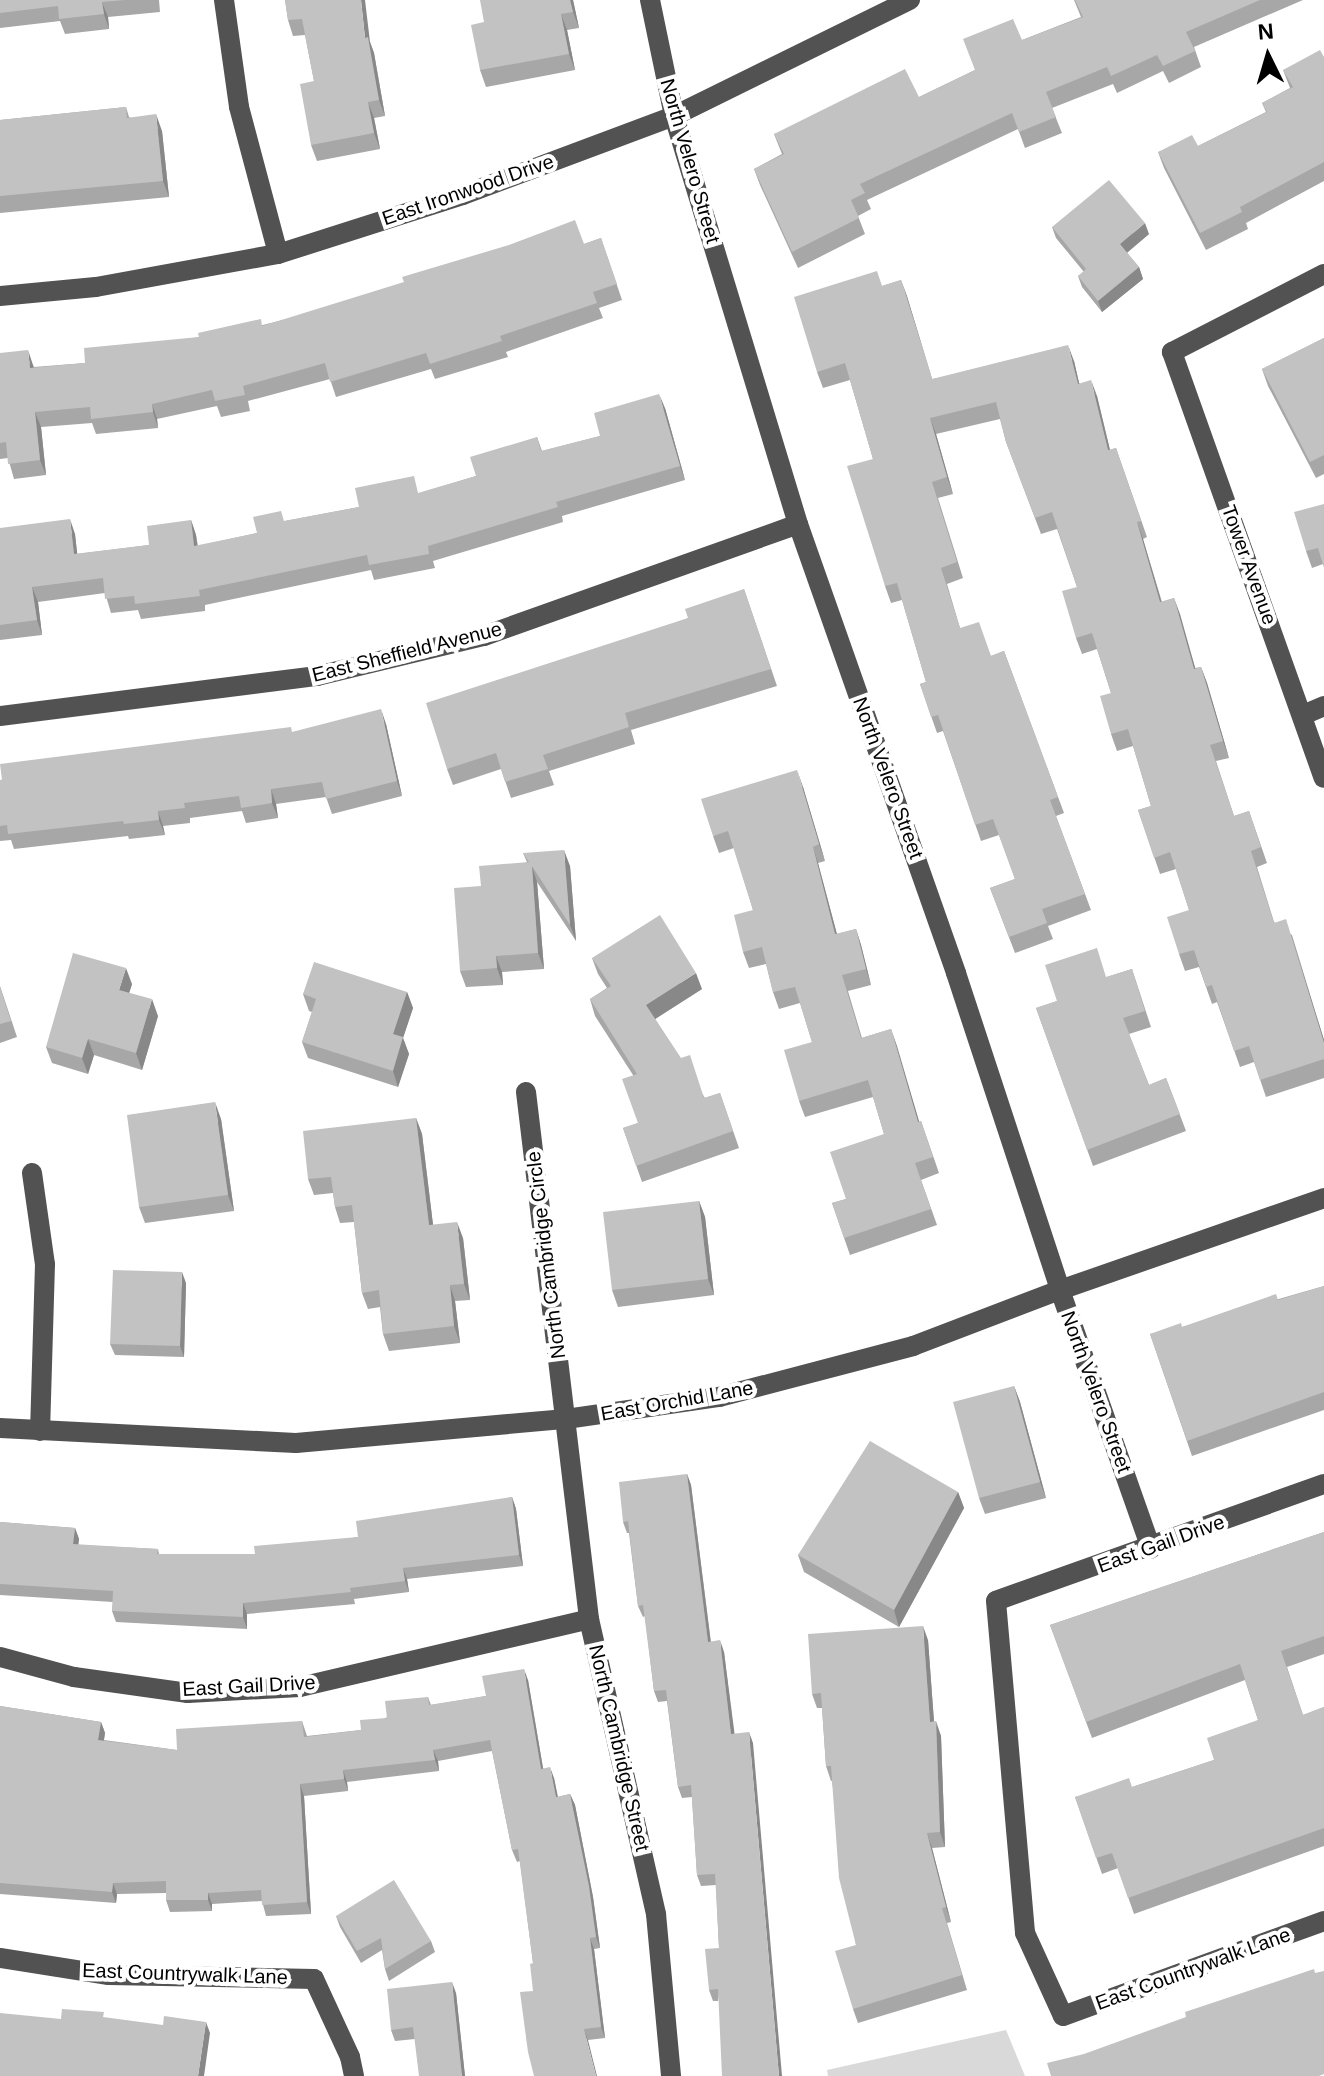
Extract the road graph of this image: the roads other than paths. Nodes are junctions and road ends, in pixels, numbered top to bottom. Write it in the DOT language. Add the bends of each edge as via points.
graph roads {
  1 [pos="224,0"];
  2 [pos="650,0"];
  3 [pos="910,0"];
  4 [pos="674,116"];
  5 [pos="278,254"];
  6 [pos="1324,274"];
  7 [pos="0,296"];
  8 [pos="798,524"];
  9 [pos="1324,706"];
  10 [pos="1303,715"];
  11 [pos="0,716"];
  12 [pos="1324,778"];
  13 [pos="526,1092"];
  14 [pos="32,1173"];
  15 [pos="1324,1198"];
  16 [pos="1060,1290"];
  17 [pos="566,1419"];
  18 [pos="0,1428"];
  19 [pos="40,1431"];
  20 [pos="1324,1484"];
  21 [pos="1151,1548"];
  22 [pos="589,1619"];
  23 [pos="0,1657"];
  24 [pos="1324,1921"];
  25 [pos="0,1958"];
  26 [pos="1063,2016"];
  27 [pos="354,2076"];
  28 [pos="671,2076"];
  1 -- 5 [label="street" via="239,107"];
  2 -- 4 [label="street, North Velero Street"];
  3 -- 4 [label="street, East Ironwood Drive"];
  4 -- 5 [label="street, East Ironwood Drive" via="463,195"];
  4 -- 8 [label="street, North Velero Street"];
  5 -- 7 [label="street, East Ironwood Drive" via="96,287"];
  6 -- 10 [label="street, Tower Avenue" via="1172,352"];
  8 -- 11 [label="street, East Sheffield Avenue" via="484,636 332,673"];
  8 -- 16 [label="street, North Velero Street" via="956,973"];
  9 -- 10 [label="street"];
  10 -- 12 [label="street, Tower Avenue"];
  13 -- 17 [label="street, North Cambridge Circle"];
  14 -- 19 [label="street" via="45,1264"];
  15 -- 16 [label="street, East Orchid Lane"];
  16 -- 17 [label="street, East Orchid Lane" via="913,1346 734,1393"];
  16 -- 21 [label="street, North Velero Street"];
  17 -- 19 [label="street, East Orchid Lane" via="296,1443"];
  17 -- 22 [label="street, North Cambridge Street"];
  18 -- 19 [label="street, East Orchid Lane"];
  20 -- 21 [label="street, East Gail Drive"];
  21 -- 26 [label="street, East Gail Drive" via="996,1601 1025,1933"];
  22 -- 23 [label="street, East Gail Drive" via="300,1687 188,1693 74,1677"];
  22 -- 28 [label="street, North Cambridge Street" via="656,1914"];
  24 -- 26 [label="street, East Countrywalk Lane"];
  25 -- 27 [label="street, East Countrywalk Lane" via="109,1975 314,1979"];
}
